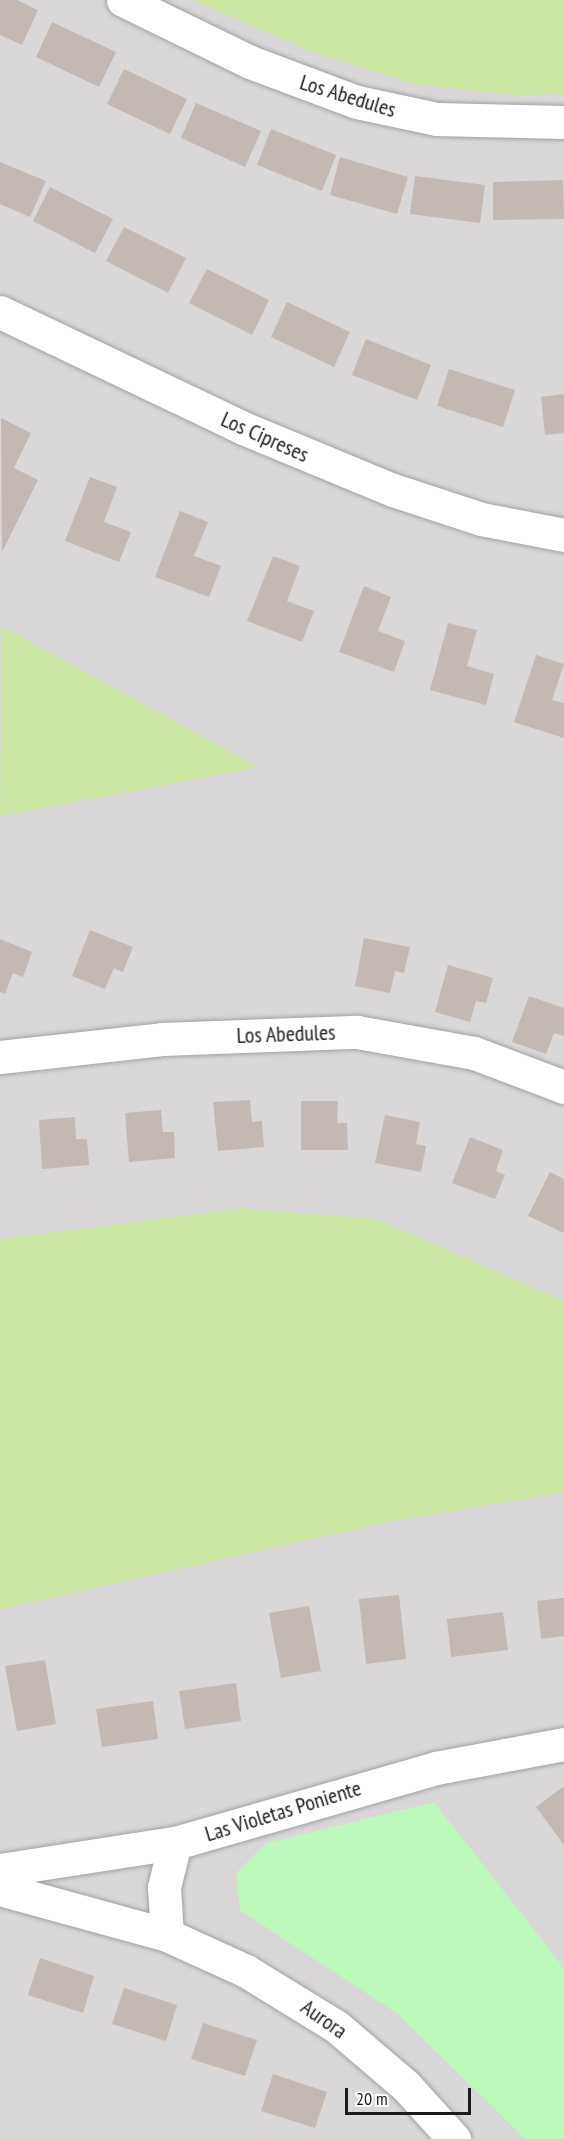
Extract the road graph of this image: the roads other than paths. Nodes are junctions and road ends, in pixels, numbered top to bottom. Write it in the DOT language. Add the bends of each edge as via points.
graph roads {
  1 [pos="142,4"];
  2 [pos="564,122"];
  3 [pos="0,312"];
  4 [pos="556,529"];
  5 [pos="0,1057"];
  6 [pos="564,1087"];
  7 [pos="564,1743"];
  8 [pos="175,1843"];
  9 [pos="0,1870"];
  10 [pos="0,1888"];
  11 [pos="167,1935"];
  12 [pos="454,2139"];
  1 -- 2 [label="street, Los Abedules" via="249,62 357,102 446,120"];
  3 -- 4 [label="street, Los Cipreses" via="243,428 393,490 481,519"];
  5 -- 6 [label="street, Los Abedules" via="162,1039 357,1032 474,1053"];
  7 -- 8 [label="street, Las Violetas Poniente" via="391,1780"];
  8 -- 9 [label="street, Las Violetas Poniente"];
  8 -- 11 [label="street" via="164,1887"];
  10 -- 11 [label="street, Aurora"];
  11 -- 12 [label="street, Aurora" via="246,1971 338,2027 406,2086"];
}
